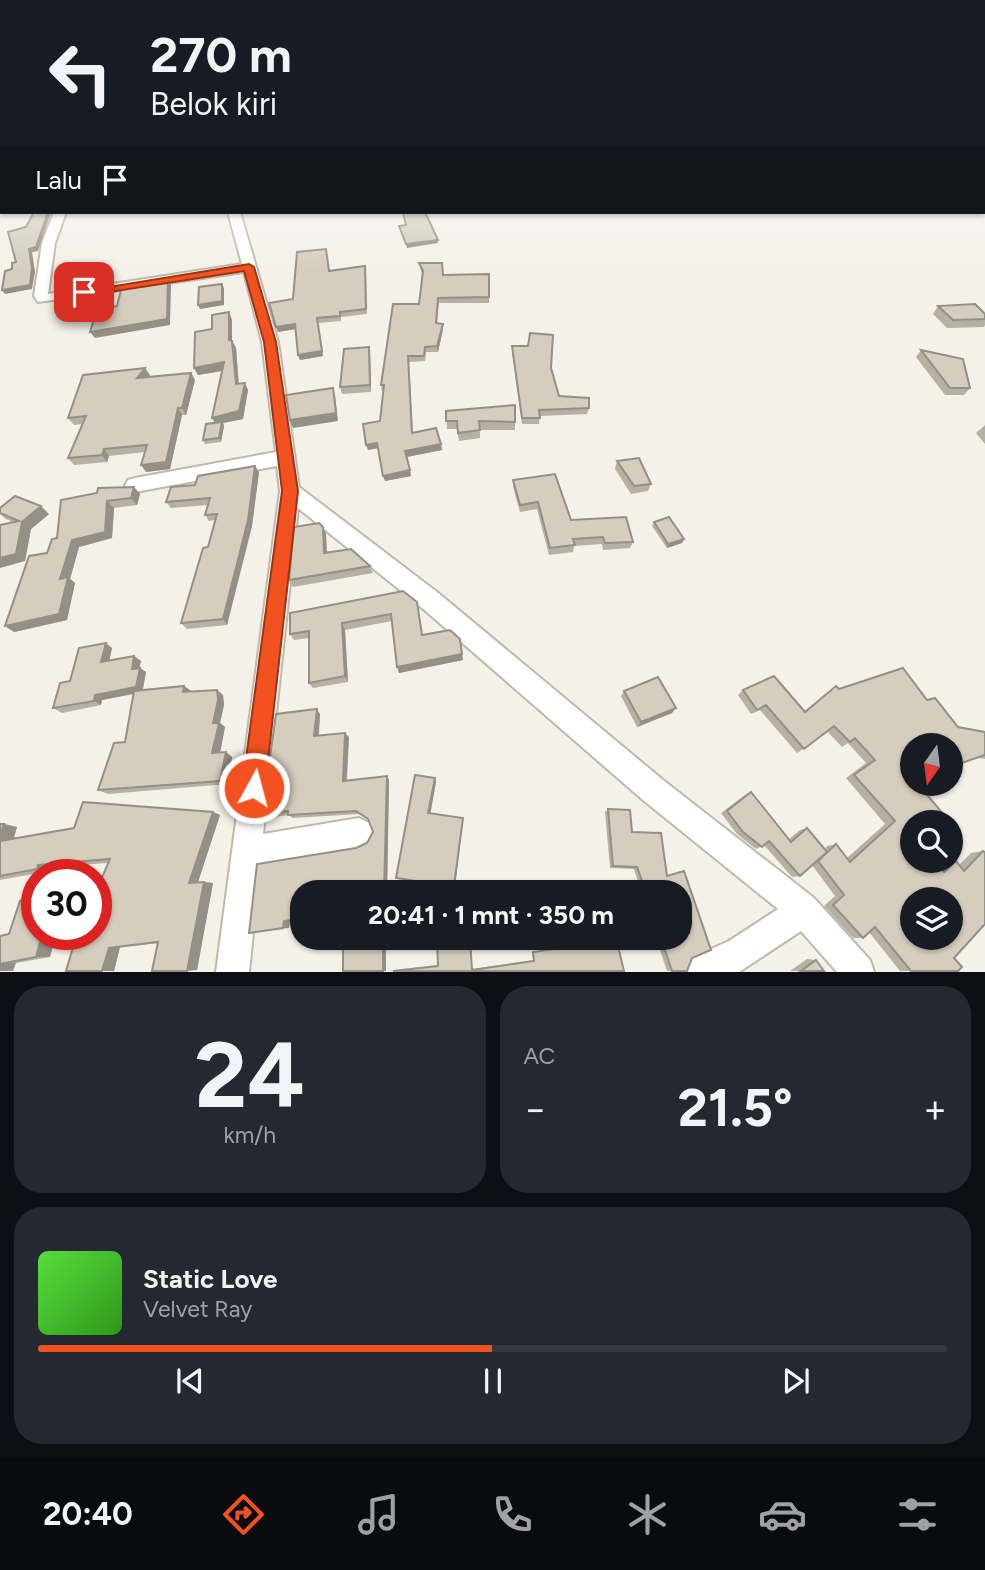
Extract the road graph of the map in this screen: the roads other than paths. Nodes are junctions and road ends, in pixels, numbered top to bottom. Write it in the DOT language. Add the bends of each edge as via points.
graph roads {
  1 [pos="59,214"];
  2 [pos="235,214"];
  3 [pos="249,267"];
  4 [pos="286,457"];
  5 [pos="135,485"];
  6 [pos="290,491"];
  7 [pos="359,833"];
  8 [pos="246,852"];
  9 [pos="803,909"];
  10 [pos="233,971"];
  11 [pos="699,971"];
  12 [pos="858,971"];
  1 -- 3 [label="street" via="46,249 43,299"];
  2 -- 3 [label="street"];
  3 -- 4 [label="street" via="270,342"];
  4 -- 5 [label="street"];
  4 -- 6 [label="street"];
  6 -- 8 [label="street"];
  6 -- 9 [label="street" via="371,549 653,790"];
  7 -- 8 [label="street"];
  8 -- 10 [label="street"];
  9 -- 11 [label="street" via="768,936"];
  9 -- 12 [label="street"];
}
